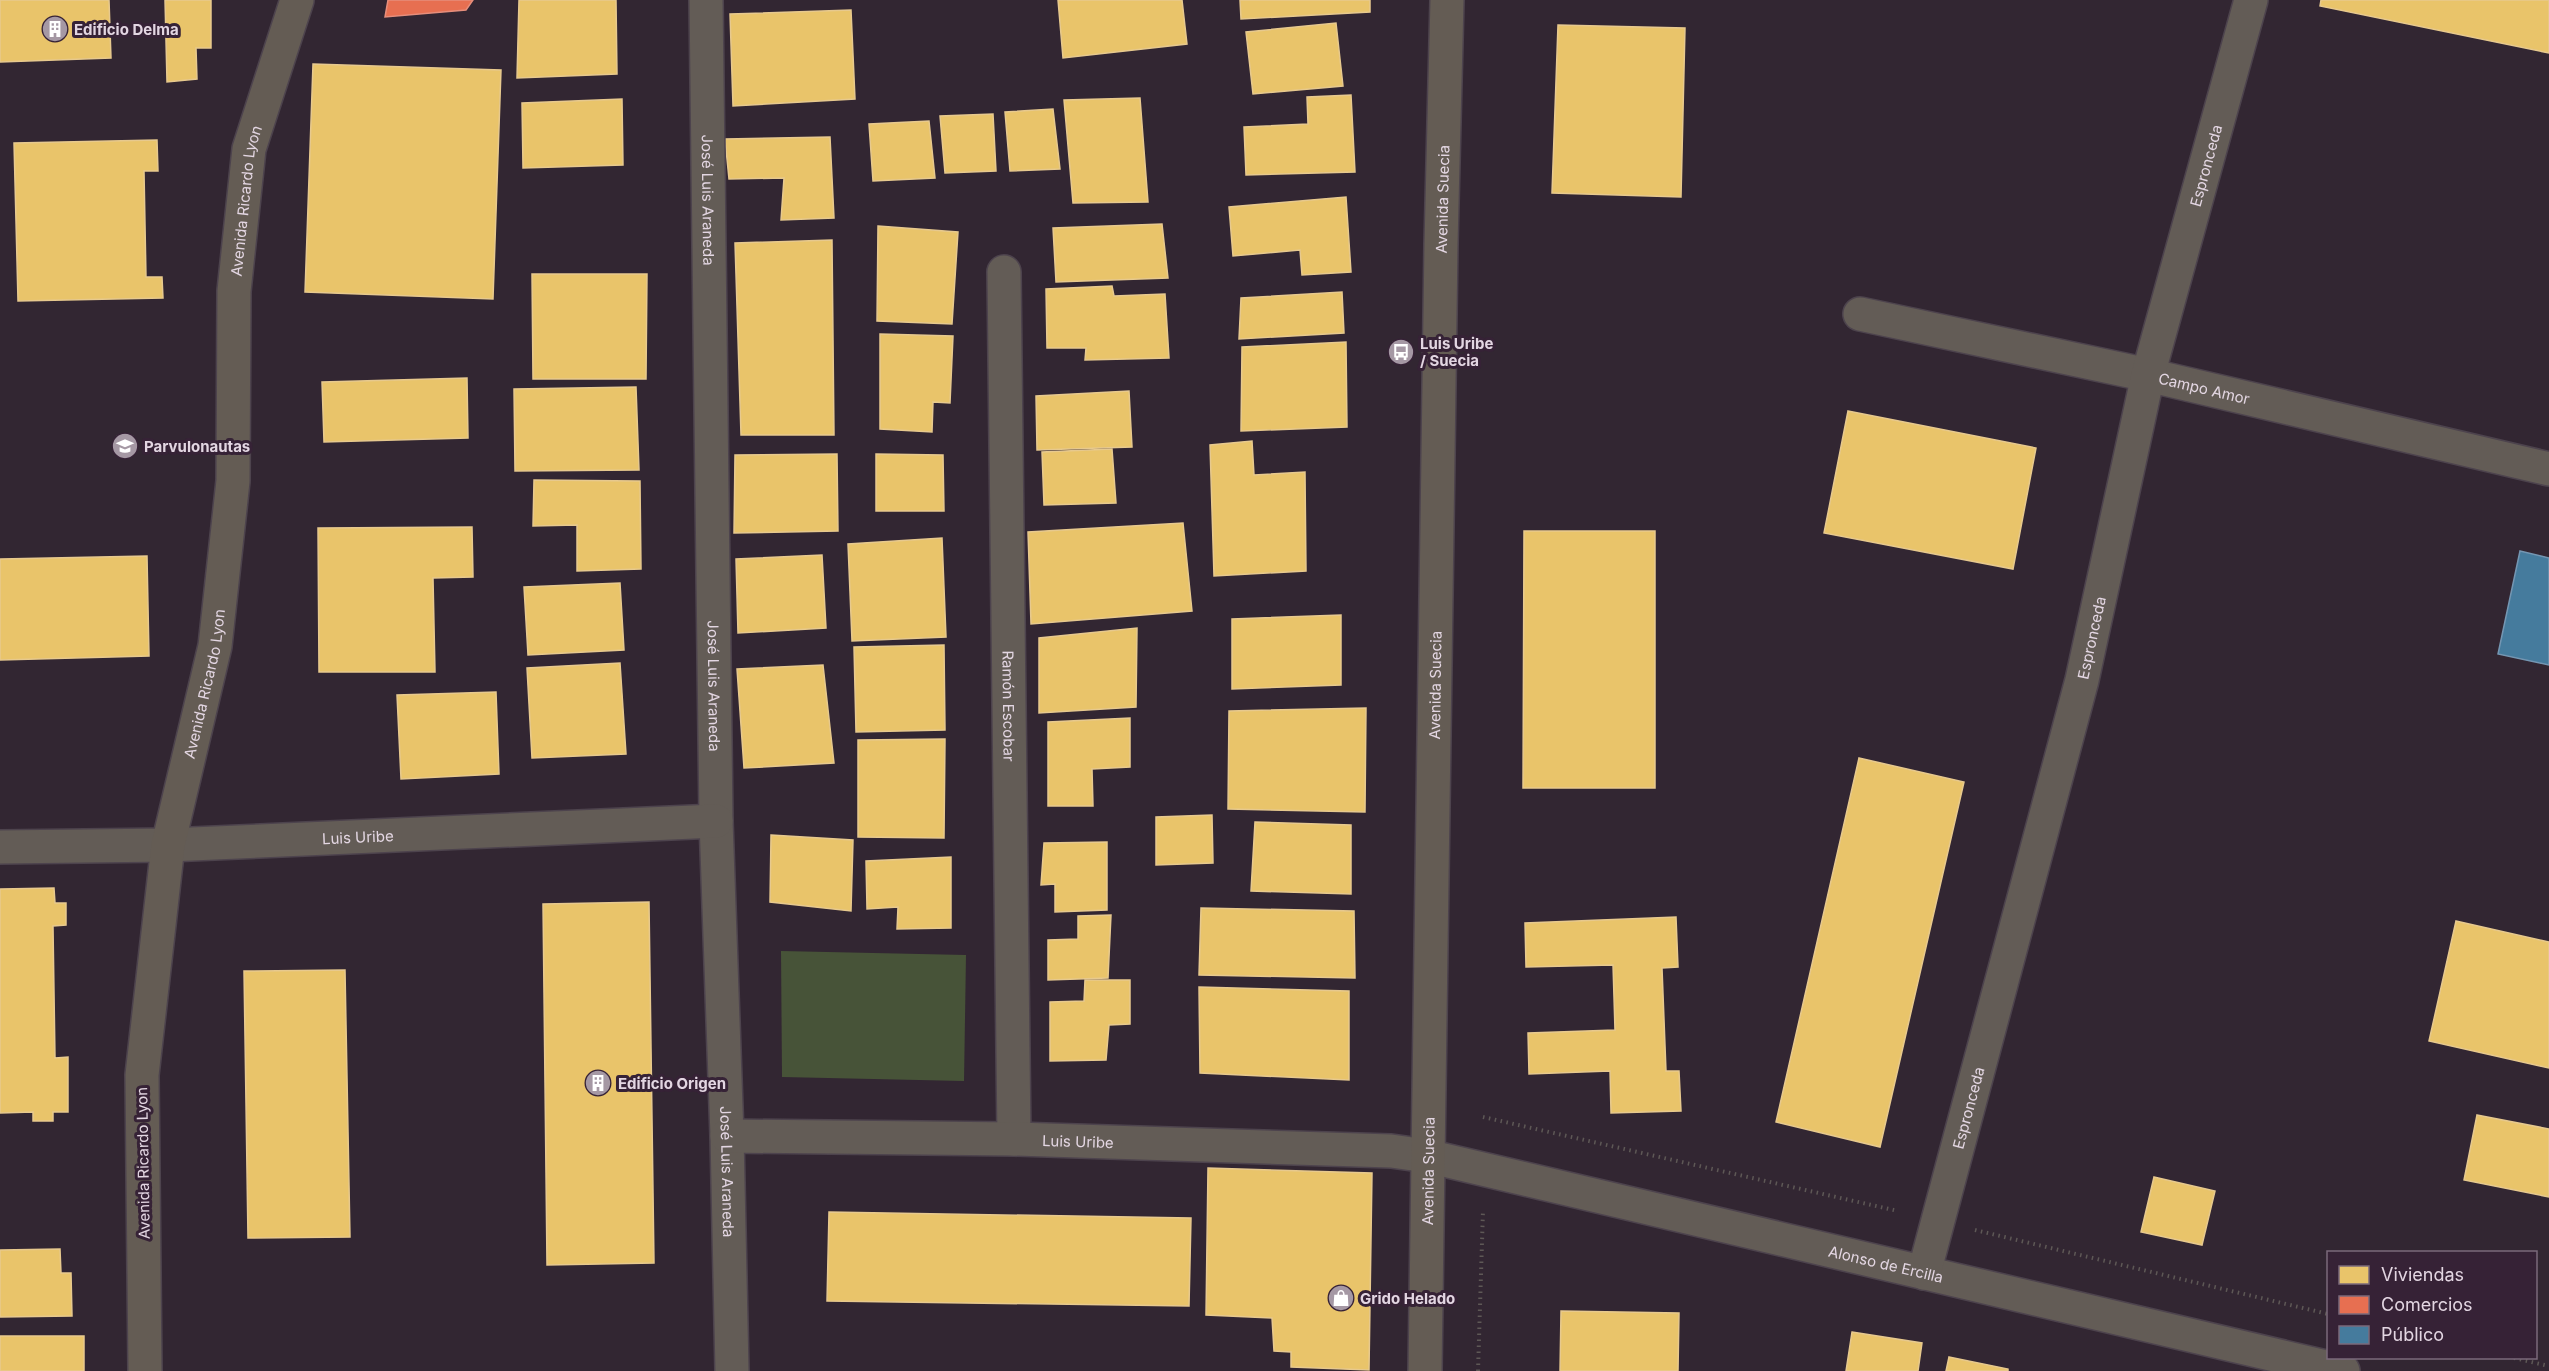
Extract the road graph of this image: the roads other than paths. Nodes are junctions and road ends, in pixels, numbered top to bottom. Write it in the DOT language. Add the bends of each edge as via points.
graph roads {
  1 [pos="297,0"];
  2 [pos="706,0"];
  3 [pos="1447,0"];
  4 [pos="2251,0"];
  5 [pos="1004,272"];
  6 [pos="1860,314"];
  7 [pos="2148,375"];
  8 [pos="2549,469"];
  9 [pos="716,820"];
  10 [pos="168,845"];
  11 [pos="0,847"];
  12 [pos="727,1136"];
  13 [pos="1014,1139"];
  14 [pos="1427,1156"];
  15 [pos="1924,1273"];
  16 [pos="145,1371"];
  17 [pos="732,1371"];
  18 [pos="1425,1371"];
  19 [pos="2343,1371"];
  1 -- 10 [label="street, Avenida Ricardo Lyon" via="249,149 234,291 233,481 215,646"];
  2 -- 9 [label="street, José Luis Araneda"];
  3 -- 14 [label="street, Avenida Suecia"];
  4 -- 7 [label="street, Espronceda"];
  5 -- 13 [label="street, Ramón Escobar"];
  6 -- 7 [label="street, Campo Amor"];
  7 -- 8 [label="street, Campo Amor"];
  7 -- 15 [label="street, Espronceda" via="2082,680"];
  9 -- 10 [label="street, Luis Uribe"];
  9 -- 12 [label="street, José Luis Araneda"];
  10 -- 11 [label="street, Luis Uribe"];
  10 -- 16 [label="street, Avenida Ricardo Lyon" via="142,1075"];
  12 -- 13 [label="street, Luis Uribe"];
  12 -- 17 [label="street, José Luis Araneda"];
  13 -- 14 [label="street, Luis Uribe" via="1391,1151"];
  14 -- 15 [label="street, Alonso de Ercilla"];
  14 -- 18 [label="street, Avenida Suecia"];
  15 -- 19 [label="street, Alonso de Ercilla"];
}
